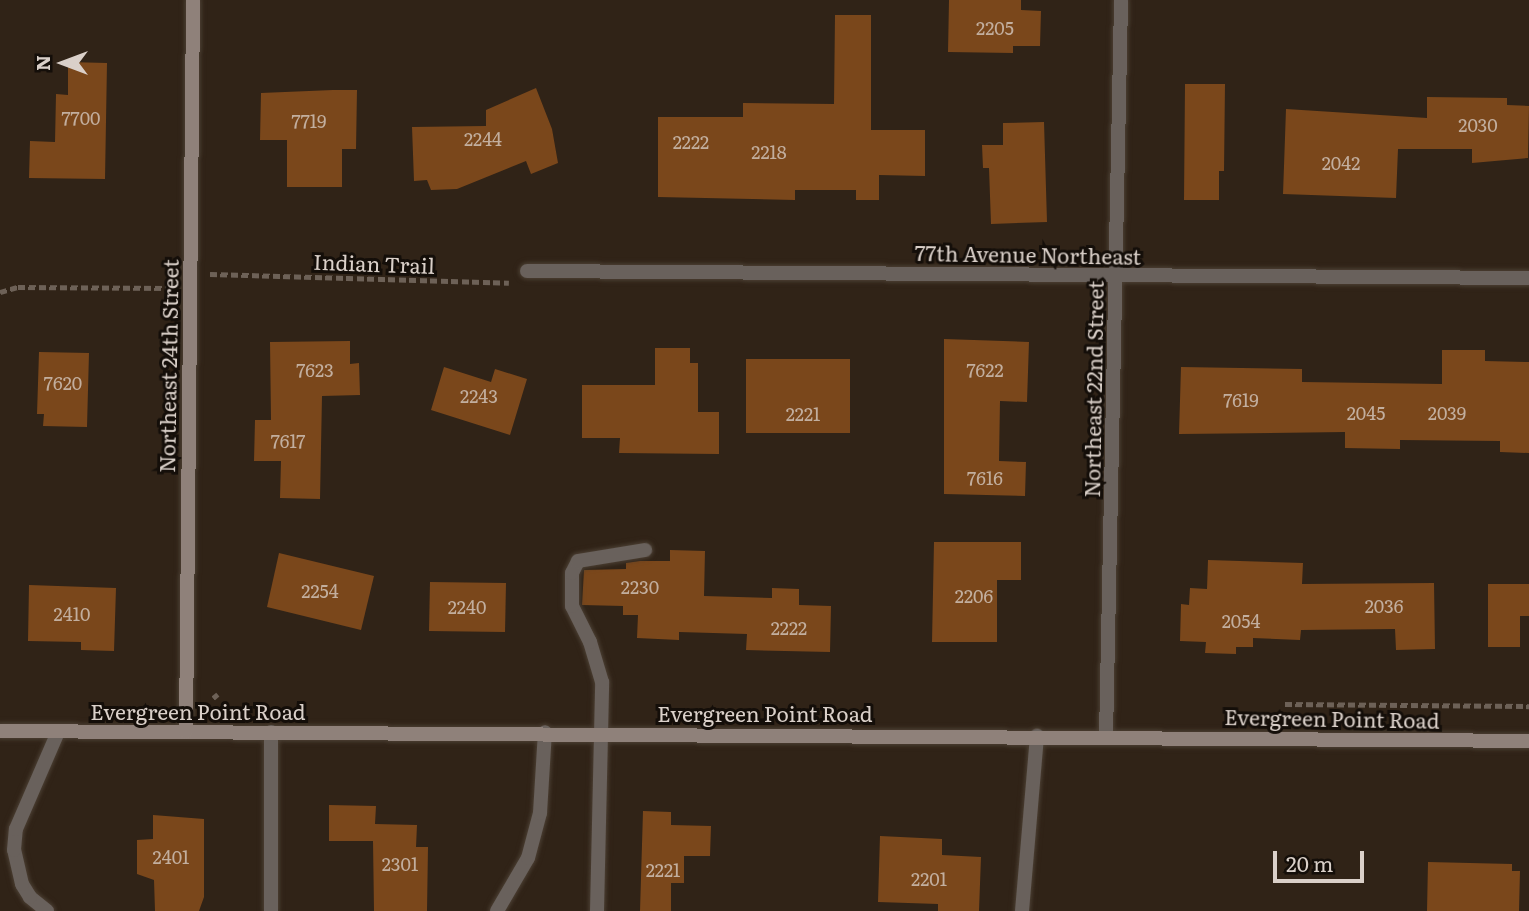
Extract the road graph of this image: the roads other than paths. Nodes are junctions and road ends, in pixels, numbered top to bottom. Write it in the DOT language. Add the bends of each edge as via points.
graph roads {
  1 [pos="193,0"];
  2 [pos="1121,0"];
  3 [pos="527,271"];
  4 [pos="1117,276"];
  5 [pos="1529,278"];
  6 [pos="645,550"];
  7 [pos="0,731"];
  8 [pos="58,732"];
  9 [pos="186,732"];
  10 [pos="271,732"];
  11 [pos="545,732"];
  12 [pos="602,733"];
  13 [pos="1037,736"];
  14 [pos="1106,737"];
  15 [pos="1529,741"];
  16 [pos="47,911"];
  17 [pos="271,911"];
  18 [pos="497,911"];
  19 [pos="597,911"];
  20 [pos="1022,911"];
  1 -- 9 [label="street, Northeast 24th Street"];
  2 -- 4 [label="street, Northeast 22nd Street"];
  3 -- 4 [label="street, 77th Avenue Northeast"];
  4 -- 5 [label="street, 77th Avenue Northeast"];
  4 -- 14 [label="street, Northeast 22nd Street"];
  6 -- 12 [label="street" via="574,565 572,606 590,642 602,682"];
  7 -- 8 [label="street, Evergreen Point Road"];
  8 -- 9 [label="street, Evergreen Point Road"];
  8 -- 16 [label="street" via="16,829 14,850 22,884"];
  9 -- 10 [label="street, Evergreen Point Road"];
  10 -- 11 [label="street, Evergreen Point Road"];
  10 -- 17 [label="street"];
  11 -- 12 [label="street, Evergreen Point Road"];
  11 -- 18 [label="street" via="528,858"];
  12 -- 13 [label="street, Evergreen Point Road"];
  12 -- 19 [label="street"];
  13 -- 14 [label="street, Evergreen Point Road"];
  13 -- 20 [label="street"];
  14 -- 15 [label="street, Evergreen Point Road"];
}
